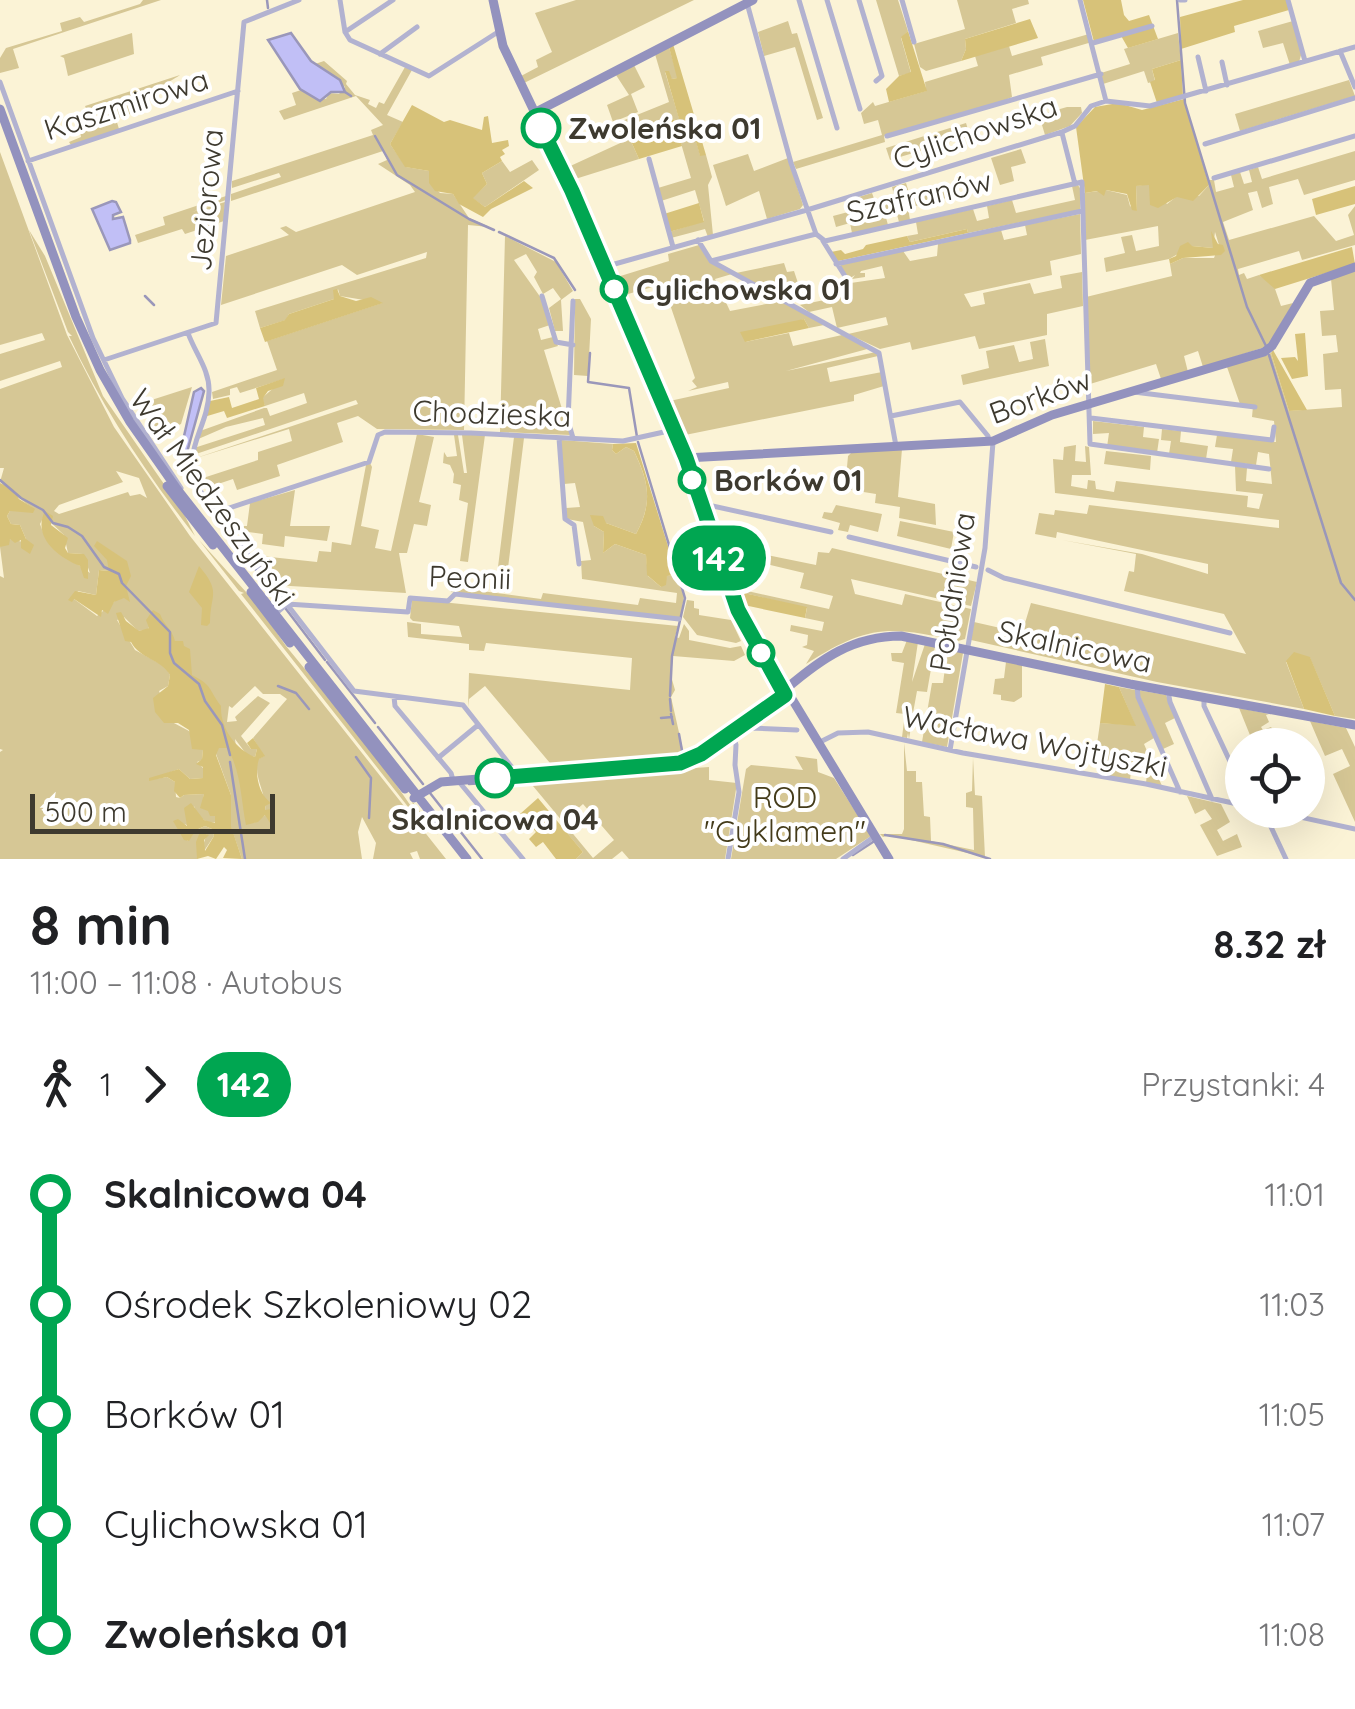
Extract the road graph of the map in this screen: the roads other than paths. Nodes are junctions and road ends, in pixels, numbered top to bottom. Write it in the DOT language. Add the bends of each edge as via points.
graph roads {
  1 [pos="298,0"];
  2 [pos="340,0"];
  3 [pos="393,0"];
  4 [pos="493,0"];
  5 [pos="799,0"];
  6 [pos="828,0"];
  7 [pos="859,0"];
  8 [pos="902,0"];
  9 [pos="1080,0"];
  10 [pos="1288,0"];
  11 [pos="750,1"];
  12 [pos="1152,26"];
  13 [pos="417,27"];
  14 [pos="345,32"];
  15 [pos="498,32"];
  16 [pos="914,42"];
  17 [pos="1093,43"];
  18 [pos="1355,47"];
  19 [pos="1340,51"];
  20 [pos="380,54"];
  21 [pos="1198,57"];
  22 [pos="1305,61"];
  23 [pos="1222,62"];
  24 [pos="1100,74"];
  25 [pos="0,82"];
  26 [pos="876,82"];
  27 [pos="1227,85"];
  28 [pos="1355,87"];
  29 [pos="238,91"];
  30 [pos="1206,91"];
  31 [pos="1355,98"];
  32 [pos="1106,101"];
  33 [pos="0,109"];
  34 [pos="860,110"];
  35 [pos="534,113"];
  36 [pos="0,122"];
  37 [pos="837,128"];
  38 [pos="1062,132"];
  39 [pos="888,136"];
  40 [pos="1355,136"];
  41 [pos="1204,144"];
  42 [pos="648,159"];
  43 [pos="28,161"];
  44 [pos="1214,178"];
  45 [pos="1078,183"];
  46 [pos="807,210"];
  47 [pos="1082,211"];
  48 [pos="816,234"];
  49 [pos="698,240"];
  50 [pos="823,240"];
  51 [pos="673,247"];
  52 [pos="711,261"];
  53 [pos="836,264"];
  54 [pos="604,267"];
  55 [pos="1355,267"];
  56 [pos="848,280"];
  57 [pos="542,296"];
  58 [pos="573,301"];
  59 [pos="188,333"];
  60 [pos="573,345"];
  61 [pos="104,360"];
  62 [pos="1132,391"];
  63 [pos="1089,403"];
  64 [pos="1255,407"];
  65 [pos="891,416"];
  66 [pos="1090,418"];
  67 [pos="1274,427"];
  68 [pos="673,430"];
  69 [pos="559,437"];
  70 [pos="573,438"];
  71 [pos="991,441"];
  72 [pos="896,447"];
  73 [pos="686,458"];
  74 [pos="1268,469"];
  75 [pos="177,491"];
  76 [pos="708,505"];
  77 [pos="216,512"];
  78 [pos="831,532"];
  79 [pos="849,537"];
  80 [pos="579,564"];
  81 [pos="976,566"];
  82 [pos="988,570"];
  83 [pos="287,604"];
  84 [pos="275,614"];
  85 [pos="679,619"];
  86 [pos="1230,632"];
  87 [pos="966,648"];
  88 [pos="1137,685"];
  89 [pos="787,691"];
  90 [pos="1168,692"];
  91 [pos="394,697"];
  92 [pos="1204,698"];
  93 [pos="479,724"];
  94 [pos="1355,726"];
  95 [pos="797,730"];
  96 [pos="734,736"];
  97 [pos="820,742"];
  98 [pos="950,750"];
  99 [pos="1225,751"];
  100 [pos="438,758"];
  101 [pos="518,775"];
  102 [pos="456,780"];
  103 [pos="1180,792"];
  104 [pos="415,797"];
  105 [pos="1212,799"];
  106 [pos="1225,801"];
  107 [pos="1325,822"];
  108 [pos="1273,828"];
  109 [pos="1355,828"];
  110 [pos="877,834"];
  111 [pos="887,857"];
  112 [pos="460,859"];
  113 [pos="468,859"];
  114 [pos="522,859"];
  115 [pos="728,859"];
  116 [pos="843,859"];
  117 [pos="1286,859"];
  1 -- 29 [label="street, Jeziorowa" via="245,20"];
  2 -- 14 [label="street"];
  3 -- 14 [label="street"];
  4 -- 15 [label="street"];
  5 -- 37 [label="street"];
  6 -- 34 [label="street"];
  7 -- 26 [label="street" via="882,76"];
  8 -- 16 [label="street"];
  9 -- 17 [label="street"];
  10 -- 22 [label="street"];
  11 -- 35 [label="street"];
  11 -- 46 [label="street"];
  12 -- 17 [label="street"];
  13 -- 20 [label="street"];
  14 -- 20 [label="street"];
  15 -- 20 [label="street" via="429,76"];
  15 -- 35 [label="street"];
  17 -- 24 [label="street"];
  18 -- 19 [label="street"];
  19 -- 22 [label="street"];
  19 -- 28 [label="street"];
  21 -- 30 [label="street"];
  22 -- 27 [label="street"];
  23 -- 27 [label="street"];
  24 -- 32 [label="street"];
  24 -- 39 [label="street"];
  25 -- 43 [label="street"];
  27 -- 30 [label="street"];
  29 -- 43 [label="street, Kaszmirowa"];
  29 -- 59 [label="street, Jeziorowa" via="217,320"];
  30 -- 32 [label="street" via="1145,106"];
  31 -- 41 [label="street"];
  32 -- 38 [label="street, Cylichowska"];
  33 -- 75 [label="street, Wał Miedzeszyński" via="90,349"];
  35 -- 54 [label="street"];
  36 -- 75 [label="street, Wał Miedzeszyński" via="86,351 121,418"];
  38 -- 45 [label="street"];
  38 -- 46 [label="street, Cylichowska"];
  40 -- 44 [label="street"];
  42 -- 51 [label="street"];
  43 -- 61 [label="street"];
  45 -- 47 [label="street"];
  45 -- 50 [label="street, Szafranów"];
  46 -- 48 [label="street"];
  46 -- 49 [label="street, Cylichowska"];
  47 -- 53 [label="street"];
  47 -- 63 [label="street"];
  48 -- 50 [label="street, Szafranów"];
  48 -- 52 [label="street, Szafranów"];
  49 -- 51 [label="street, Cylichowska"];
  49 -- 52 [label="street"];
  50 -- 53 [label="street"];
  51 -- 54 [label="street, Cylichowska"];
  52 -- 65 [label="street" via="876,349"];
  53 -- 56 [label="street"];
  54 -- 68 [label="street"];
  55 -- 62 [label="street, Borków" via="1310,283 1264,352"];
  57 -- 60 [label="street" via="556,342"];
  58 -- 60 [label="street"];
  59 -- 61 [label="street, Jeziorowa"];
  59 -- 77 [label="street" via="210,390 192,465 200,492"];
  60 -- 70 [label="street"];
  61 -- 75 [label="street"];
  62 -- 63 [label="street, Borków"];
  62 -- 64 [label="street"];
  63 -- 66 [label="street"];
  63 -- 71 [label="street, Borków"];
  65 -- 71 [label="street" via="960,402"];
  65 -- 72 [label="street"];
  66 -- 67 [label="street" via="1272,440"];
  66 -- 74 [label="street" via="1090,444 1100,448"];
  68 -- 70 [label="street, Chodzieska" via="630,441"];
  68 -- 73 [label="street"];
  69 -- 70 [label="street, Chodzieska"];
  69 -- 77 [label="street, Chodzieska" via="386,432 378,435 370,462"];
  69 -- 80 [label="street" via="565,519 574,526"];
  71 -- 72 [label="street, Borków"];
  71 -- 87 [label="street, Południowa" via="986,548"];
  72 -- 73 [label="street, Borków"];
  73 -- 89 [label="street" via="734,600"];
  75 -- 84 [label="street, Wał Miedzeszyński"];
  75 -- 104 [label="street, Wał Miedzeszyński"];
  76 -- 78 [label="street"];
  77 -- 83 [label="street"];
  79 -- 81 [label="street"];
  82 -- 86 [label="street"];
  83 -- 84 [label="street"];
  83 -- 85 [label="street, Peonii" via="408,612 412,597 448,601 456,594"];
  83 -- 91 [label="street" via="354,690"];
  84 -- 104 [label="street, Wał Miedzeszyński"];
  87 -- 88 [label="street, Skalnicowa"];
  87 -- 89 [label="street, Skalnicowa" via="907,636 870,638 829,654"];
  87 -- 98 [label="street, Południowa"];
  88 -- 90 [label="street, Skalnicowa"];
  88 -- 103 [label="street"];
  89 -- 96 [label="street, Skalnicowa"];
  89 -- 97 [label="street"];
  90 -- 92 [label="street, Skalnicowa"];
  90 -- 105 [label="street"];
  91 -- 93 [label="street" via="459,704"];
  91 -- 100 [label="street"];
  92 -- 94 [label="street, Skalnicowa"];
  92 -- 99 [label="street"];
  93 -- 100 [label="street"];
  93 -- 101 [label="street"];
  95 -- 96 [label="street" via="750,728"];
  96 -- 101 [label="street, Skalnicowa" via="680,763"];
  96 -- 115 [label="street" via="739,792"];
  97 -- 98 [label="street, Wacława Wojtyszki" via="838,733 867,732"];
  97 -- 110 [label="street"];
  98 -- 103 [label="street, Wacława Wojtyszki"];
  100 -- 102 [label="street"];
  101 -- 102 [label="street, Skalnicowa"];
  102 -- 104 [label="street, Skalnicowa" via="435,783"];
  102 -- 114 [label="street"];
  103 -- 105 [label="street, Wacława Wojtyszki"];
  104 -- 112 [label="street, Wał Miedzeszyński"];
  104 -- 113 [label="street, Wał Miedzeszyński"];
  105 -- 106 [label="street, Wacława Wojtyszki"];
  107 -- 109 [label="street"];
  108 -- 117 [label="street"];
  110 -- 111 [label="street"];
  110 -- 116 [label="street"];
}
